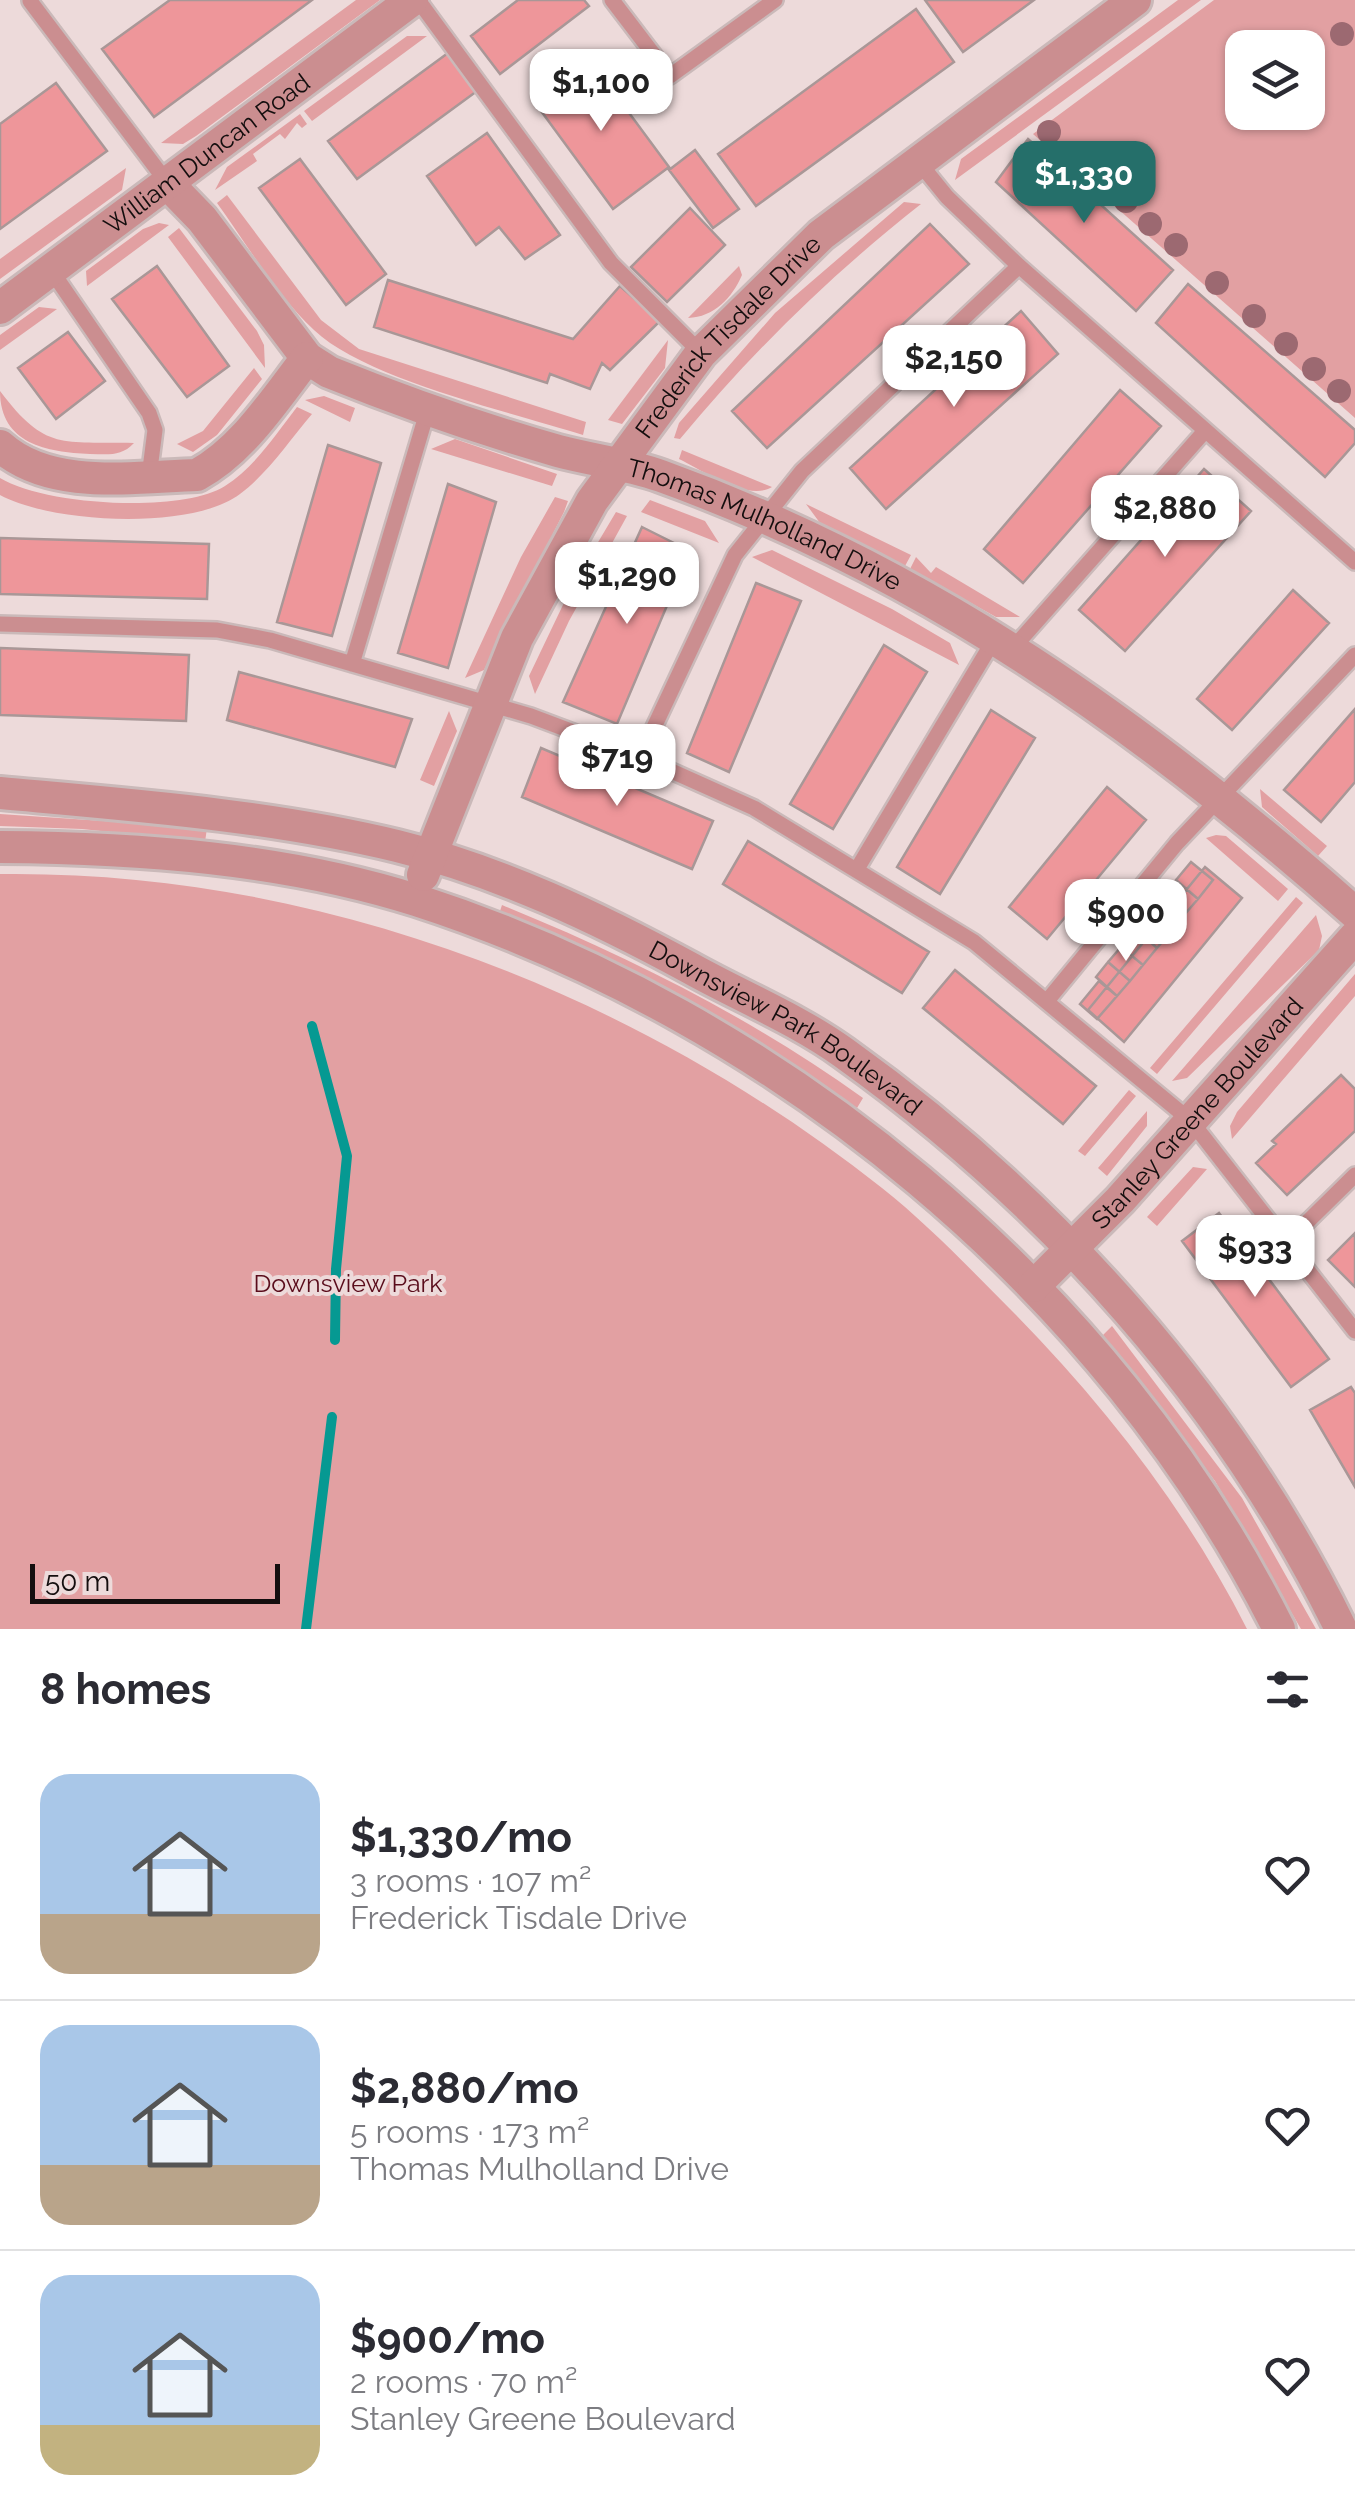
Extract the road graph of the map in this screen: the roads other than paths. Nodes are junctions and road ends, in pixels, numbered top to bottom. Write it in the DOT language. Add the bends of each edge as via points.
graph roads {
  1 [pos="415,0"];
  2 [pos="612,0"];
  3 [pos="775,0"];
  4 [pos="1135,0"];
  5 [pos="30,2"];
  6 [pos="917,160"];
  7 [pos="169,185"];
  8 [pos="1019,266"];
  9 [pos="52,270"];
  10 [pos="0,308"];
  11 [pos="701,353"];
  12 [pos="308,358"];
  13 [pos="428,408"];
  14 [pos="1204,432"];
  15 [pos="0,446"];
  16 [pos="617,463"];
  17 [pos="149,477"];
  18 [pos="765,520"];
  19 [pos="1355,562"];
  20 [pos="0,624"];
  21 [pos="1004,642"];
  22 [pos="1355,655"];
  23 [pos="352,664"];
  24 [pos="491,704"];
  25 [pos="640,757"];
  26 [pos="0,793"];
  27 [pos="1221,799"];
  28 [pos="0,847"];
  29 [pos="428,856"];
  30 [pos="857,869"];
  31 [pos="417,901"];
  32 [pos="1355,913"];
  33 [pos="1355,937"];
  34 [pos="1047,1001"];
  35 [pos="1191,1121"];
  36 [pos="1355,1175"];
  37 [pos="1288,1241"];
  38 [pos="1074,1249"];
  39 [pos="1034,1286"];
  40 [pos="1355,1331"];
  41 [pos="1278,1629"];
  42 [pos="1340,1629"];
  1 -- 7 [label="street, William Duncan Road"];
  1 -- 11 [label="lane" via="611,263"];
  2 -- 3 [label="lane" via="670,76"];
  4 -- 6 [label="street, Frederick Tisdale Drive"];
  5 -- 7 [label="lane"];
  6 -- 8 [label="lane"];
  6 -- 11 [label="street, Frederick Tisdale Drive" via="784,268"];
  7 -- 9 [label="street, William Duncan Road"];
  7 -- 12 [label="street, Thomas Mulholland Drive"];
  8 -- 14 [label="lane"];
  8 -- 18 [label="lane" via="802,471"];
  9 -- 10 [label="street, William Duncan Road"];
  9 -- 17 [label="lane" via="149,412 155,430"];
  11 -- 16 [label="street, Frederick Tisdale Drive"];
  12 -- 13 [label="street, Thomas Mulholland Drive"];
  12 -- 17 [label="street" via="219,462 197,474"];
  13 -- 16 [label="street, Thomas Mulholland Drive" via="560,452"];
  13 -- 23 [label="lane"];
  14 -- 19 [label="lane"];
  14 -- 21 [label="lane"];
  15 -- 17 [label="street" via="45,474"];
  16 -- 18 [label="street, Thomas Mulholland Drive"];
  16 -- 24 [label="street, Frederick Tisdale Drive" via="517,638"];
  18 -- 21 [label="street, Thomas Mulholland Drive"];
  18 -- 25 [label="lane" via="735,555"];
  20 -- 23 [label="lane" via="217,630"];
  21 -- 27 [label="street, Thomas Mulholland Drive" via="1119,718"];
  21 -- 30 [label="lane"];
  22 -- 27 [label="lane"];
  23 -- 24 [label="lane"];
  24 -- 25 [label="lane"];
  24 -- 29 [label="street, Frederick Tisdale Drive"];
  25 -- 30 [label="lane" via="754,808"];
  26 -- 29 [label="street, Downsview Park Boulevard" via="273,824"];
  27 -- 32 [label="street, Thomas Mulholland Drive"];
  27 -- 34 [label="lane"];
  28 -- 31 [label="street, Downsview Park Boulevard" via="246,862"];
  29 -- 31 [label="street, Frederick Tisdale Drive"];
  29 -- 38 [label="street, Downsview Park Boulevard" via="504,880 645,944 840,1050 958,1142"];
  30 -- 34 [label="lane" via="974,942"];
  31 -- 39 [label="street, Downsview Park Boulevard" via="564,960 805,1092 879,1146"];
  33 -- 35 [label="street, Stanley Greene Boulevard"];
  34 -- 35 [label="lane"];
  35 -- 37 [label="lane"];
  35 -- 38 [label="street, Stanley Greene Boulevard"];
  36 -- 37 [label="lane"];
  37 -- 40 [label="lane"];
  38 -- 39 [label="street, Stanley Greene Boulevard"];
  38 -- 42 [label="street, Downsview Park Boulevard" via="1190,1388 1266,1493"];
  39 -- 41 [label="street, Downsview Park Boulevard" via="1179,1462 1223,1524"];
}
